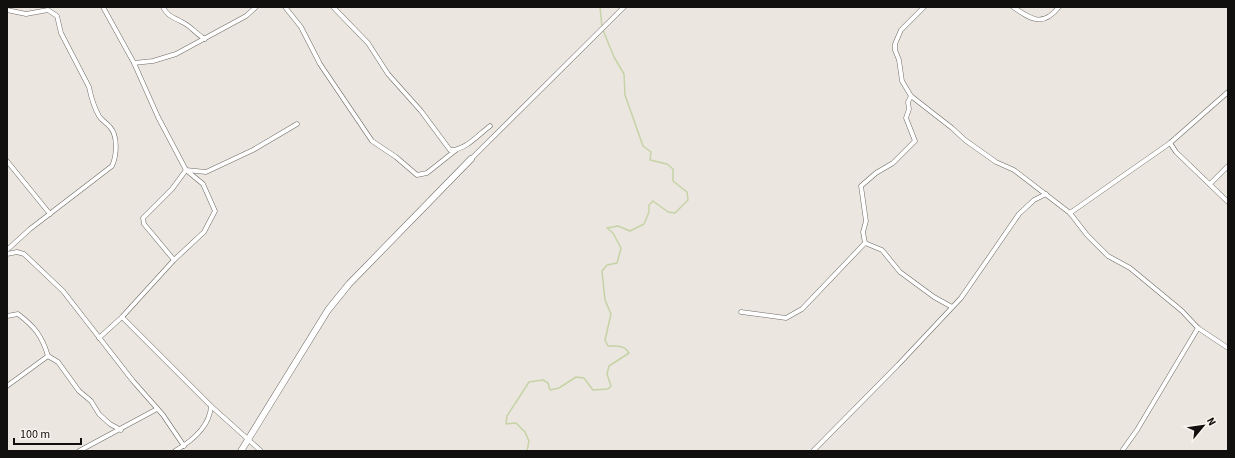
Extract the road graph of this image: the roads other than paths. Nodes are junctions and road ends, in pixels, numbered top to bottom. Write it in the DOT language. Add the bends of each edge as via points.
graph roads {
  1 [pos="103,7"];
  2 [pos="163,7"];
  3 [pos="256,7"];
  4 [pos="284,7"];
  5 [pos="333,7"];
  6 [pos="624,7"];
  7 [pos="924,7"];
  8 [pos="1013,7"];
  9 [pos="1059,7"];
  10 [pos="7,10"];
  11 [pos="205,39"];
  12 [pos="134,62"];
  13 [pos="1228,92"];
  14 [pos="911,96"];
  15 [pos="297,124"];
  16 [pos="490,126"];
  17 [pos="1170,142"];
  18 [pos="456,150"];
  19 [pos="472,158"];
  20 [pos="7,161"];
  21 [pos="1228,166"];
  22 [pos="186,170"];
  23 [pos="1210,184"];
  24 [pos="1046,194"];
  25 [pos="1228,202"];
  26 [pos="1070,213"];
  27 [pos="50,214"];
  28 [pos="865,243"];
  29 [pos="7,250"];
  30 [pos="7,254"];
  31 [pos="174,260"];
  32 [pos="952,307"];
  33 [pos="741,312"];
  34 [pos="7,316"];
  35 [pos="122,317"];
  36 [pos="1198,328"];
  37 [pos="99,338"];
  38 [pos="1228,348"];
  39 [pos="48,356"];
  40 [pos="7,386"];
  41 [pos="211,406"];
  42 [pos="157,409"];
  43 [pos="121,430"];
  44 [pos="248,440"];
  45 [pos="184,446"];
  46 [pos="79,451"];
  47 [pos="175,451"];
  48 [pos="241,451"];
  49 [pos="261,451"];
  50 [pos="814,451"];
  51 [pos="1122,451"];
  1 -- 12 [label="street"];
  2 -- 11 [label="street" via="169,16"];
  3 -- 11 [label="street" via="246,16"];
  4 -- 18 [label="street" via="301,27 320,64 372,141 417,175 427,173"];
  5 -- 18 [label="street" via="368,43 388,74 421,111 444,144 450,150"];
  6 -- 19 [label="street"];
  7 -- 14 [label="street" via="901,30 894,50 899,60 902,81"];
  8 -- 9 [label="street" via="1036,20 1042,20 1053,15"];
  10 -- 27 [label="street" via="26,14 48,10 57,16 61,33 89,87 97,112 116,136 115,161 112,166"];
  11 -- 12 [label="street" via="176,54 153,61"];
  12 -- 22 [label="street"];
  13 -- 17 [label="street"];
  14 -- 24 [label="street" via="965,140 996,162 1014,170"];
  14 -- 28 [label="street" via="906,118 915,141 893,163 876,172 861,186 866,221 863,232"];
  15 -- 22 [label="street" via="253,150 206,172"];
  16 -- 18 [label="street"];
  17 -- 23 [label="street" via="1176,152"];
  17 -- 26 [label="street"];
  19 -- 44 [label="street" via="348,284 332,305"];
  20 -- 27 [label="street"];
  21 -- 23 [label="street"];
  22 -- 31 [label="street" via="203,184 215,211 204,232"];
  22 -- 31 [label="street" via="172,189 143,218 144,224"];
  23 -- 25 [label="street"];
  24 -- 26 [label="street"];
  24 -- 32 [label="street" via="1034,200 1019,214 979,273"];
  26 -- 36 [label="street" via="1108,256 1130,268 1165,296"];
  27 -- 29 [label="street"];
  28 -- 32 [label="street" via="882,250 900,272"];
  28 -- 33 [label="street" via="802,309 786,318"];
  30 -- 37 [label="street" via="17,252 32,259 63,291"];
  31 -- 35 [label="street"];
  32 -- 50 [label="street"];
  34 -- 39 [label="street" via="18,314 34,326 44,342"];
  35 -- 37 [label="street"];
  35 -- 41 [label="street"];
  36 -- 38 [label="street"];
  36 -- 51 [label="street"];
  37 -- 42 [label="street"];
  39 -- 40 [label="street"];
  39 -- 43 [label="street" via="58,362 99,414"];
  41 -- 44 [label="street"];
  41 -- 45 [label="street" via="211,416 206,425"];
  42 -- 43 [label="street"];
  42 -- 45 [label="street"];
  43 -- 46 [label="street"];
  44 -- 48 [label="street"];
  44 -- 49 [label="street"];
  45 -- 47 [label="street"];
}
